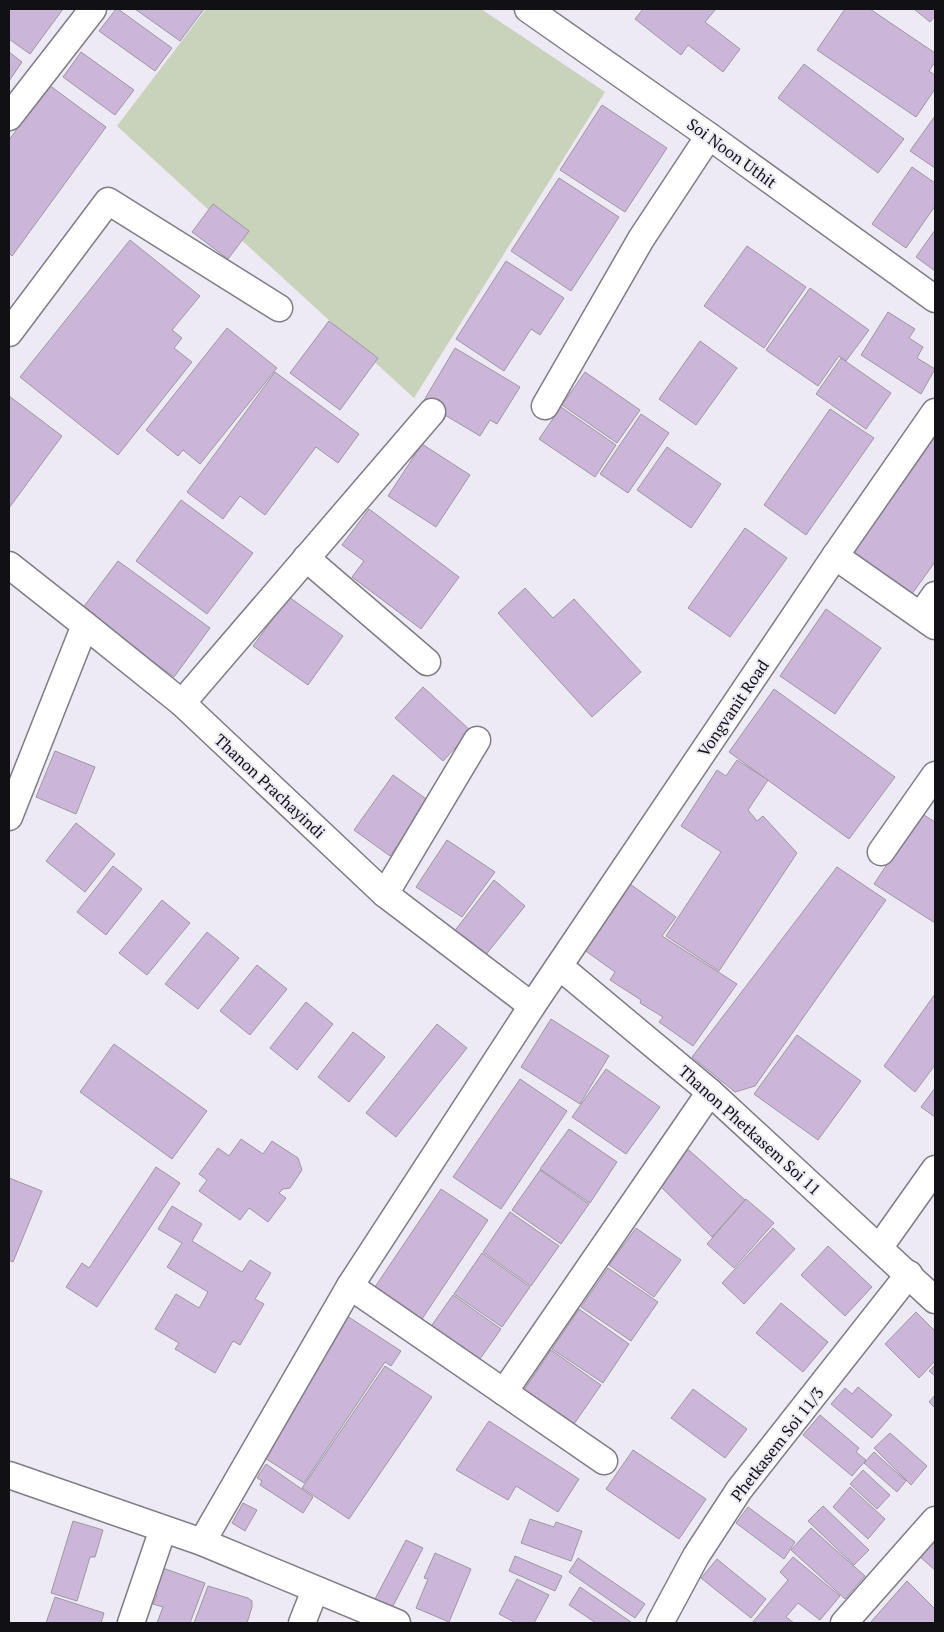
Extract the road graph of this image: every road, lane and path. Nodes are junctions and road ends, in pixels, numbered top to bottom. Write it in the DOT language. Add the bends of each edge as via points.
graph roads {
  1 [pos="92,9"];
  2 [pos="528,9"];
  3 [pos="9,117"];
  4 [pos="709,136"];
  5 [pos="935,299"];
  6 [pos="279,308"];
  7 [pos="9,333"];
  8 [pos="545,406"];
  9 [pos="432,412"];
  10 [pos="935,412"];
  11 [pos="835,556"];
  12 [pos="306,558"];
  13 [pos="9,565"];
  14 [pos="930,612"];
  15 [pos="85,625"];
  16 [pos="427,662"];
  17 [pos="182,703"];
  18 [pos="477,740"];
  19 [pos="935,775"];
  20 [pos="9,817"];
  21 [pos="881,852"];
  22 [pos="385,894"];
  23 [pos="559,966"];
  24 [pos="532,1006"];
  25 [pos="710,1092"];
  26 [pos="935,1169"];
  27 [pos="879,1248"];
  28 [pos="909,1274"];
  29 [pos="350,1286"];
  30 [pos="935,1300"];
  31 [pos="504,1392"];
  32 [pos="604,1460"];
  33 [pos="9,1475"];
  34 [pos="935,1520"];
  35 [pos="163,1529"];
  36 [pos="202,1542"];
  37 [pos="315,1590"];
  38 [pos="131,1623"];
  39 [pos="302,1623"];
  40 [pos="397,1623"];
  41 [pos="660,1623"];
  42 [pos="844,1623"];
  1 -- 3 [label="street"];
  2 -- 4 [label="street, Soi Noon Uthit"];
  4 -- 5 [label="street, Soi Noon Uthit"];
  4 -- 8 [label="street" via="641,239"];
  6 -- 7 [label="street" via="108,201"];
  9 -- 12 [label="street"];
  10 -- 11 [label="street, Vongvanit Road"];
  11 -- 14 [label="street"];
  11 -- 23 [label="street, Vongvanit Road"];
  12 -- 16 [label="street"];
  12 -- 17 [label="street"];
  13 -- 15 [label="street, Thanon Prachayindi"];
  15 -- 17 [label="street, Thanon Prachayindi"];
  15 -- 20 [label="street"];
  17 -- 22 [label="street, Thanon Prachayindi"];
  18 -- 22 [label="street"];
  19 -- 21 [label="street"];
  22 -- 24 [label="street, Thanon Prachayindi"];
  23 -- 24 [label="street, Vongvanit Road"];
  23 -- 25 [label="street, Thanon Phetkasem Soi 11"];
  24 -- 29 [label="street, Vongvanit Road"];
  25 -- 27 [label="street, Thanon Phetkasem Soi 11"];
  25 -- 31 [label="street"];
  26 -- 27 [label="street"];
  27 -- 28 [label="street, Thanon Phetkasem Soi 11"];
  28 -- 30 [label="street, Thanon Phetkasem Soi 11"];
  28 -- 41 [label="street, Phetkasem Soi 11/3" via="740,1490 696,1556"];
  29 -- 31 [label="street"];
  29 -- 36 [label="street, Vongvanit Road"];
  31 -- 32 [label="street"];
  33 -- 35 [label="street"];
  34 -- 42 [label="street"];
  35 -- 36 [label="street"];
  35 -- 38 [label="street"];
  36 -- 37 [label="street"];
  37 -- 39 [label="street"];
  37 -- 40 [label="street"];
}
